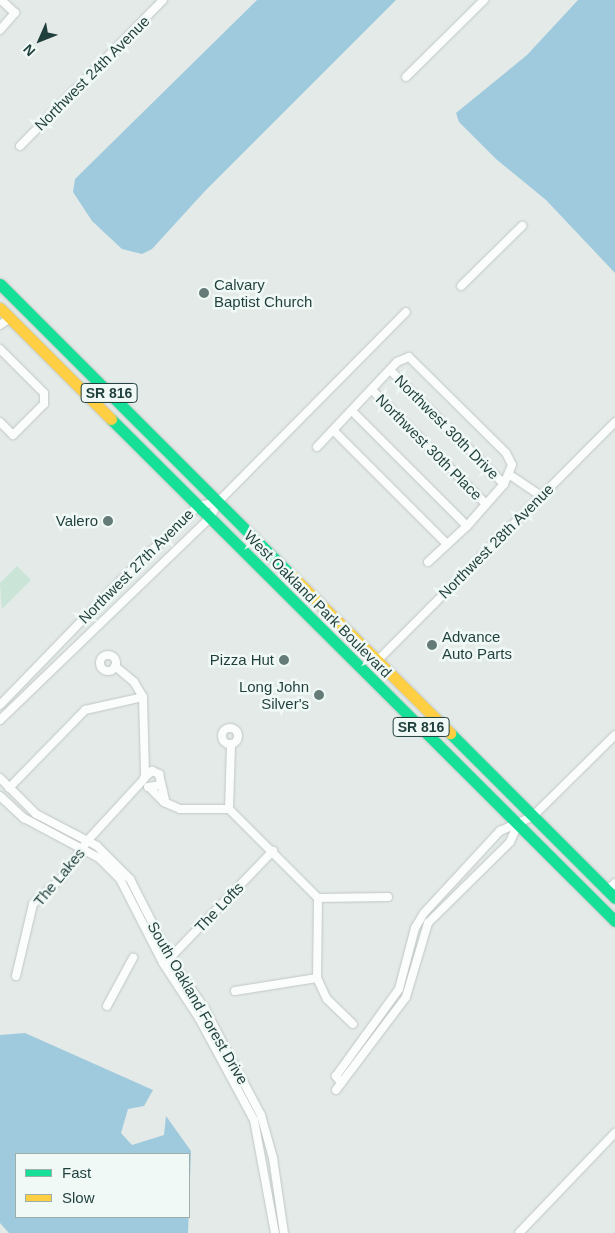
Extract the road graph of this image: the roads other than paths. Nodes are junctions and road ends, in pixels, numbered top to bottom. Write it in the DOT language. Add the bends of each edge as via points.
graph roads {
  1 [pos="1,0"];
  2 [pos="164,0"];
  3 [pos="484,0"];
  4 [pos="0,30"];
  5 [pos="406,77"];
  6 [pos="20,146"];
  7 [pos="522,226"];
  8 [pos="0,284"];
  9 [pos="461,286"];
  10 [pos="16,300"];
  11 [pos="3,311"];
  12 [pos="406,312"];
  13 [pos="30,315"];
  14 [pos="0,325"];
  15 [pos="0,349"];
  16 [pos="390,370"];
  17 [pos="373,391"];
  18 [pos="353,412"];
  19 [pos="0,422"];
  20 [pos="615,422"];
  21 [pos="334,431"];
  22 [pos="317,447"];
  23 [pos="510,475"];
  24 [pos="504,484"];
  25 [pos="541,496"];
  26 [pos="218,502"];
  27 [pos="486,504"];
  28 [pos="198,506"];
  29 [pos="210,518"];
  30 [pos="467,526"];
  31 [pos="447,544"];
  32 [pos="428,562"];
  33 [pos="354,660"];
  34 [pos="377,660"];
  35 [pos="115,666"];
  36 [pos="369,675"];
  37 [pos="398,682"];
  38 [pos="143,697"];
  39 [pos="0,705"];
  40 [pos="0,720"];
  41 [pos="615,736"];
  42 [pos="231,745"];
  43 [pos="0,778"];
  44 [pos="147,780"];
  45 [pos="160,786"];
  46 [pos="9,788"];
  47 [pos="0,796"];
  48 [pos="170,805"];
  49 [pos="229,809"];
  50 [pos="533,816"];
  51 [pos="518,824"];
  52 [pos="86,844"];
  53 [pos="273,851"];
  54 [pos="612,890"];
  55 [pos="388,897"];
  56 [pos="318,898"];
  57 [pos="418,921"];
  58 [pos="615,921"];
  59 [pos="427,926"];
  60 [pos="411,945"];
  61 [pos="421,947"];
  62 [pos="134,958"];
  63 [pos="166,961"];
  64 [pos="16,976"];
  65 [pos="317,978"];
  66 [pos="236,991"];
  67 [pos="107,1006"];
  68 [pos="353,1024"];
  69 [pos="221,1039"];
  70 [pos="213,1043"];
  71 [pos="260,1126"];
  72 [pos="615,1133"];
  73 [pos="275,1233"];
  74 [pos="284,1233"];
  75 [pos="519,1233"];
  1 -- 4 [label="street" via="15,13"];
  2 -- 6 [label="street, Northwest 24th Avenue"];
  3 -- 5 [label="street"];
  7 -- 9 [label="street"];
  8 -- 10 [label="main road, West Oakland Park Boulevard / SR 816"];
  10 -- 11 [label="main road"];
  10 -- 13 [label="main road, West Oakland Park Boulevard / SR 816"];
  11 -- 13 [label="main road" via="18,308"];
  11 -- 14 [label="street"];
  11 -- 28 [label="main road, West Oakland Park Boulevard / SR 816"];
  12 -- 26 [label="street"];
  13 -- 26 [label="main road, West Oakland Park Boulevard / SR 816"];
  15 -- 19 [label="street" via="44,392 44,404 13,435"];
  16 -- 17 [label="street"];
  16 -- 23 [label="street" via="397,362 409,357 506,453 512,465"];
  16 -- 24 [label="street, Northwest 30th Drive"];
  17 -- 18 [label="street"];
  17 -- 27 [label="street, Northwest 30th Place"];
  18 -- 21 [label="street"];
  18 -- 30 [label="street"];
  20 -- 25 [label="street, Northwest 28th Avenue"];
  21 -- 22 [label="street"];
  21 -- 31 [label="street"];
  23 -- 24 [label="street"];
  23 -- 25 [label="street"];
  24 -- 27 [label="street"];
  25 -- 34 [label="street, Northwest 28th Avenue"];
  26 -- 28 [label="street, Northwest 27th Avenue"];
  26 -- 29 [label="street"];
  26 -- 34 [label="main road, West Oakland Park Boulevard / SR 816"];
  27 -- 30 [label="street"];
  28 -- 29 [label="main road, West Oakland Park Boulevard / SR 816"];
  28 -- 39 [label="street, Northwest 27th Avenue"];
  29 -- 33 [label="main road, West Oakland Park Boulevard / SR 816"];
  29 -- 40 [label="street"];
  30 -- 31 [label="street"];
  31 -- 32 [label="street"];
  33 -- 34 [label="main road" via="365,664"];
  33 -- 36 [label="main road, West Oakland Park Boulevard / SR 816"];
  34 -- 37 [label="main road, West Oakland Park Boulevard / SR 816"];
  35 -- 38 [label="street" via="134,682"];
  36 -- 37 [label="main road"];
  36 -- 51 [label="main road, West Oakland Park Boulevard / SR 816"];
  37 -- 50 [label="main road, West Oakland Park Boulevard / SR 816"];
  38 -- 44 [label="street"];
  38 -- 46 [label="street" via="85,710"];
  41 -- 50 [label="street"];
  42 -- 49 [label="street"];
  43 -- 46 [label="street, South Oakland Forest Drive"];
  44 -- 45 [label="street, The Lakes"];
  44 -- 45 [label="street" via="160,776"];
  44 -- 48 [label="street"];
  44 -- 52 [label="street, The Lakes"];
  45 -- 48 [label="street"];
  46 -- 52 [label="street, South Oakland Forest Drive" via="41,817"];
  47 -- 52 [label="street, South Oakland Forest Drive" via="24,818"];
  48 -- 49 [label="street" via="186,810"];
  49 -- 53 [label="street"];
  50 -- 51 [label="street"];
  50 -- 54 [label="main road, West Oakland Park Boulevard / SR 816"];
  51 -- 57 [label="street" via="500,831"];
  51 -- 58 [label="main road, West Oakland Park Boulevard / SR 816"];
  51 -- 59 [label="street" via="510,842"];
  52 -- 63 [label="street, South Oakland Forest Drive" via="108,854 130,879"];
  52 -- 64 [label="street, The Lakes" via="60,879 33,904"];
  53 -- 56 [label="street"];
  53 -- 63 [label="street, The Lofts"];
  55 -- 56 [label="street"];
  56 -- 65 [label="street"];
  57 -- 59 [label="street"];
  57 -- 60 [label="street"];
  59 -- 61 [label="street"];
  60 -- 61 [label="street"];
  60 -- 61 [label="street" via="399,989 336,1076 339,1087 406,997 417,970"];
  62 -- 67 [label="street"];
  63 -- 69 [label="street, South Oakland Forest Drive" via="205,1009"];
  63 -- 70 [label="street, South Oakland Forest Drive"];
  65 -- 66 [label="street"];
  65 -- 68 [label="street" via="327,999"];
  69 -- 70 [label="street"];
  69 -- 71 [label="street, South Oakland Forest Drive"];
  70 -- 71 [label="street, South Oakland Forest Drive"];
  71 -- 73 [label="street, South Oakland Forest Drive"];
  71 -- 74 [label="street, South Oakland Forest Drive" via="273,1158"];
  72 -- 75 [label="street"];
}
